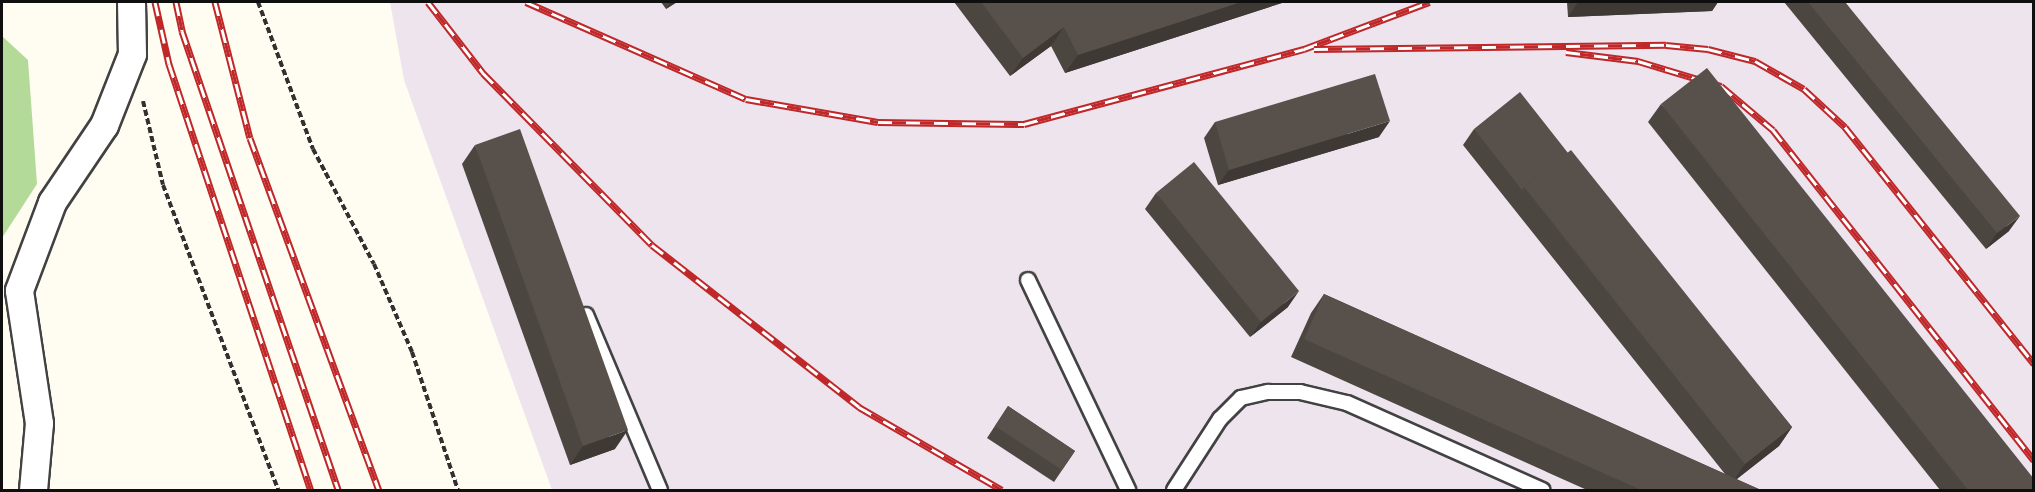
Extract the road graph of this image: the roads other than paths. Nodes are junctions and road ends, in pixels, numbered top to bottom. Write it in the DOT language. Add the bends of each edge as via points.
graph roads {
  1 [pos="131,2"];
  2 [pos="1028,280"];
  3 [pos="579,300"];
  4 [pos="33,490"];
  5 [pos="660,490"];
  6 [pos="1128,490"];
  7 [pos="1174,490"];
  8 [pos="1542,490"];
  1 -- 4 [label="street" via="132,54 104,125 52,202 19,290 39,423"];
  2 -- 6 [label="lane"];
  3 -- 5 [label="lane"];
  7 -- 8 [label="lane" via="1220,419 1241,398 1268,392 1300,392 1347,403"];
}
